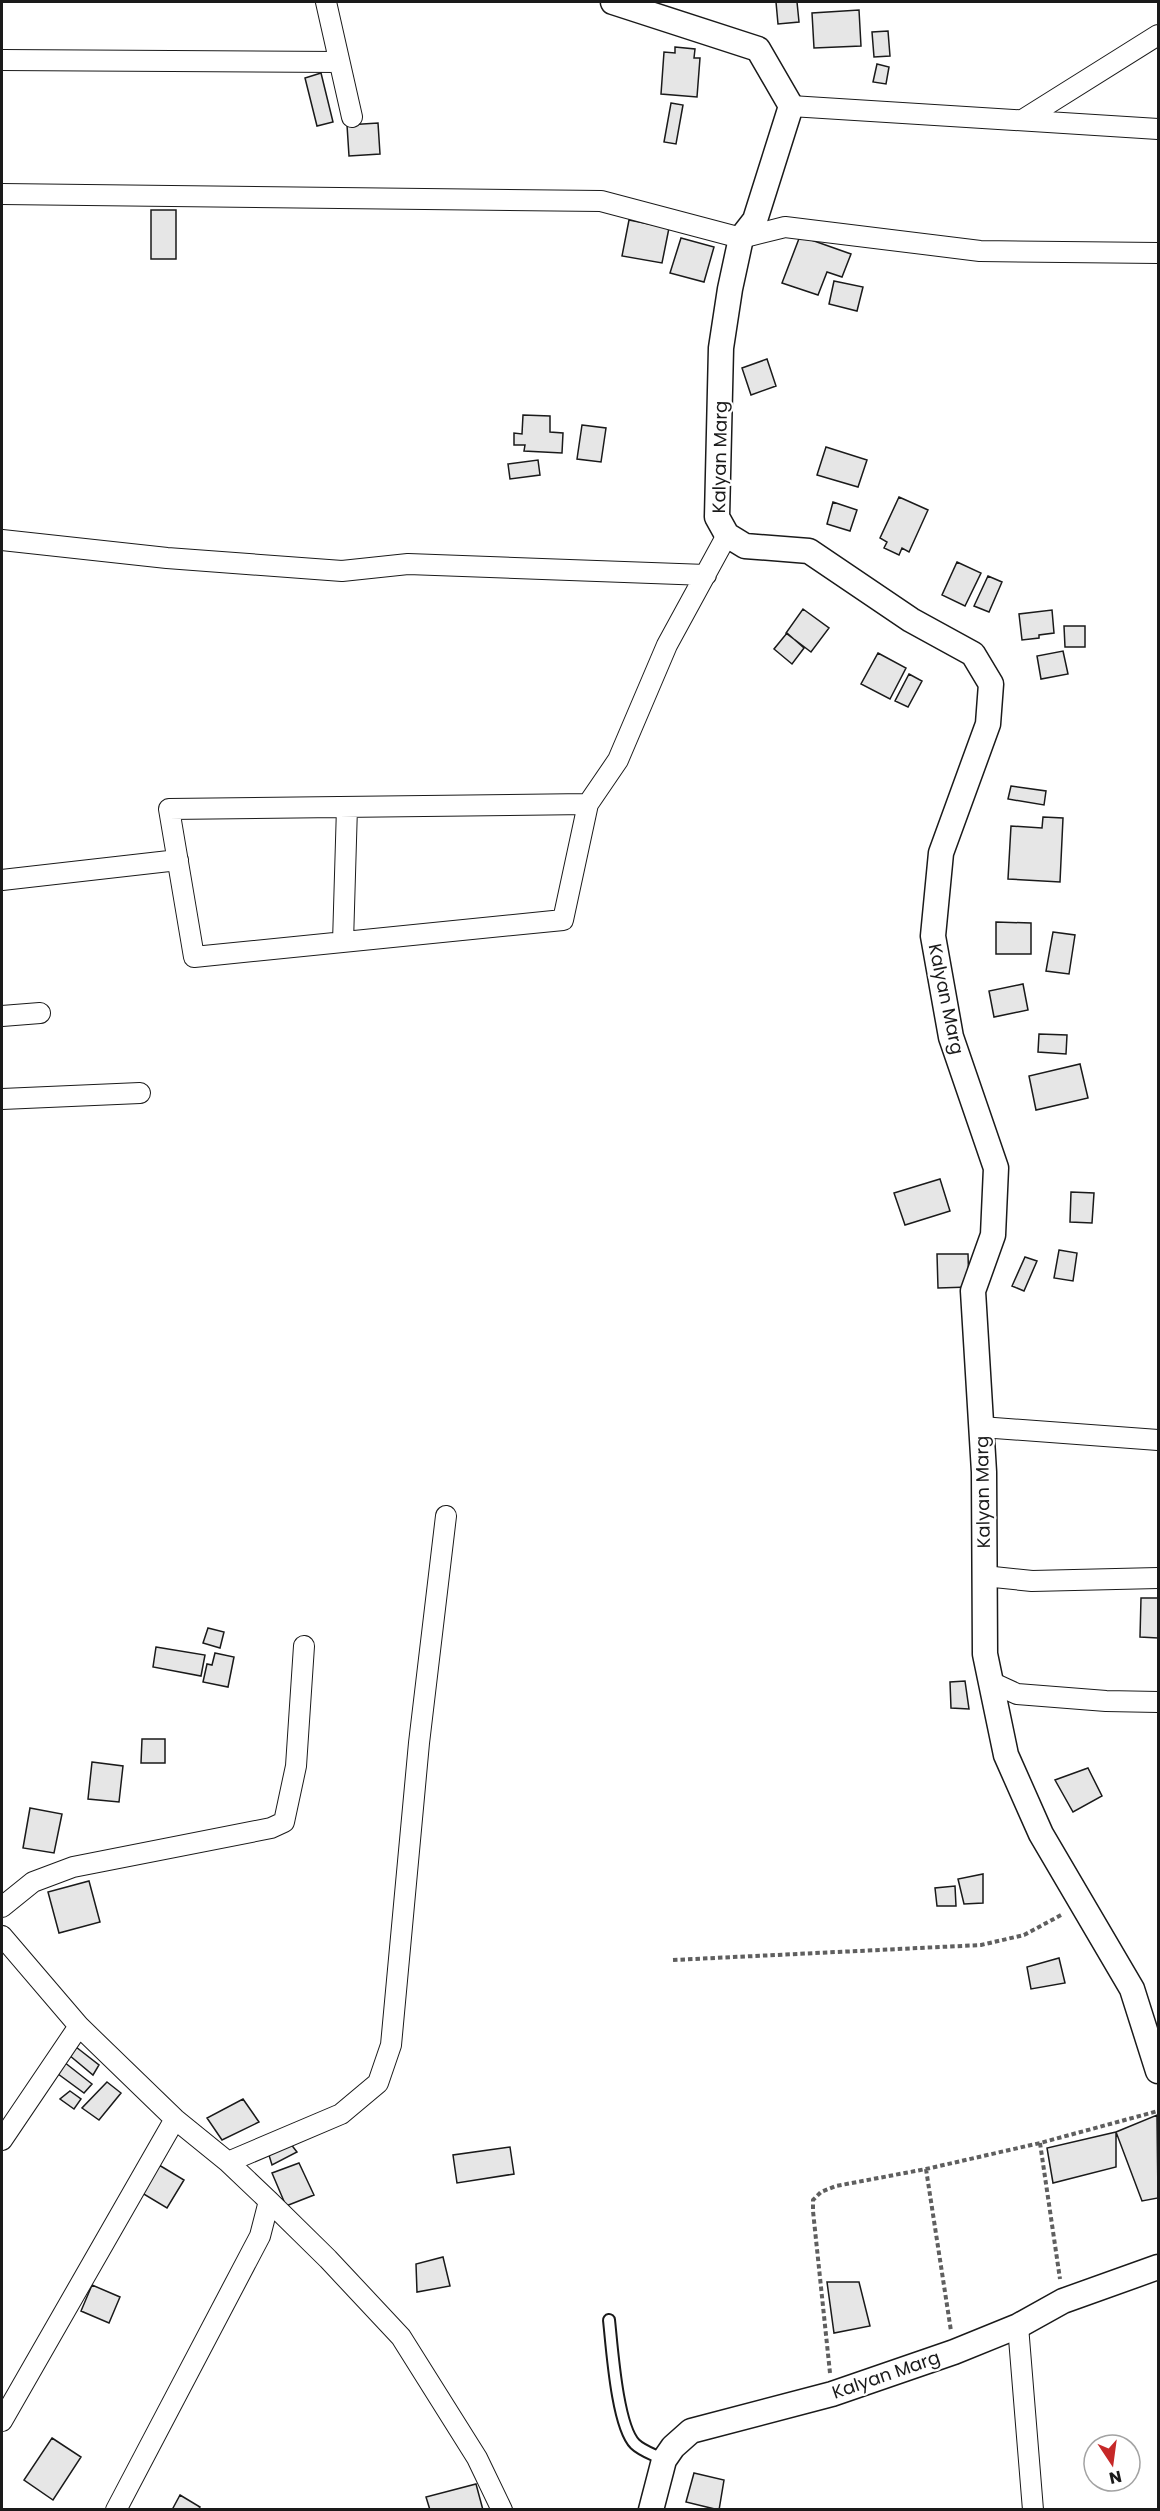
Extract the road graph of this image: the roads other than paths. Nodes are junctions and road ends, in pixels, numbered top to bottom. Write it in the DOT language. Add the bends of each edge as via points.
graph roads {
  1 [pos="326,2"];
  2 [pos="613,2"];
  3 [pos="1158,35"];
  4 [pos="2,60"];
  5 [pos="339,62"];
  6 [pos="791,106"];
  7 [pos="352,117"];
  8 [pos="1024,119"];
  9 [pos="1158,129"];
  10 [pos="2,194"];
  11 [pos="741,238"];
  12 [pos="1158,253"];
  13 [pos="727,535"];
  14 [pos="2,540"];
  15 [pos="706,575"];
  16 [pos="588,804"];
  17 [pos="347,807"];
  18 [pos="178,860"];
  19 [pos="2,880"];
  20 [pos="343,942"];
  21 [pos="40,1013"];
  22 [pos="2,1016"];
  23 [pos="140,1093"];
  24 [pos="2,1099"];
  25 [pos="981,1427"];
  26 [pos="1158,1440"];
  27 [pos="446,1516"];
  28 [pos="984,1576"];
  29 [pos="1158,1578"];
  30 [pos="304,1646"];
  31 [pos="991,1682"];
  32 [pos="1158,1702"];
  33 [pos="2,1907"];
  34 [pos="2,1936"];
  35 [pos="79,2026"];
  36 [pos="1158,2071"];
  37 [pos="175,2119"];
  38 [pos="2,2140"];
  39 [pos="228,2162"];
  40 [pos="269,2201"];
  41 [pos="1158,2267"];
  42 [pos="609,2320"];
  43 [pos="1018,2326"];
  44 [pos="2,2421"];
  45 [pos="664,2460"];
  46 [pos="116,2510"];
  47 [pos="502,2510"];
  48 [pos="651,2510"];
  49 [pos="1033,2510"];
  1 -- 5 [label="street"];
  2 -- 6 [label="street" via="758,49"];
  3 -- 8 [label="street"];
  4 -- 5 [label="street"];
  5 -- 7 [label="street"];
  6 -- 8 [label="street"];
  6 -- 11 [label="street, Kalyan Marg" via="755,220"];
  8 -- 9 [label="street"];
  10 -- 11 [label="street" via="601,201"];
  11 -- 12 [label="street" via="785,227 980,250"];
  11 -- 13 [label="street, Kalyan Marg" via="721,348 717,517"];
  13 -- 15 [label="street"];
  13 -- 25 [label="street, Kalyan Marg" via="745,546 809,551 911,620 973,654 991,684 988,724 941,853 933,936 951,1036 996,1168 993,1235 973,1291"];
  14 -- 15 [label="street" via="342,571 408,564"];
  15 -- 16 [label="street" via="667,645 618,760"];
  16 -- 17 [label="street"];
  16 -- 20 [label="street" via="563,920"];
  17 -- 18 [label="street" via="169,808"];
  17 -- 20 [label="street"];
  18 -- 19 [label="street"];
  18 -- 20 [label="street" via="194,957"];
  21 -- 22 [label="street"];
  23 -- 24 [label="street"];
  25 -- 26 [label="street"];
  25 -- 28 [label="street, Kalyan Marg"];
  27 -- 39 [label="street" via="419,1743 391,2045 378,2083 341,2115"];
  28 -- 29 [label="street" via="1032,1581"];
  28 -- 31 [label="street, Kalyan Marg" via="985,1654"];
  30 -- 33 [label="street" via="296,1766 284,1822 271,1828 73,1867 33,1882"];
  31 -- 32 [label="street" via="1017,1694"];
  31 -- 36 [label="street, Kalyan Marg" via="1006,1755 1041,1834 1132,1989"];
  34 -- 35 [label="street"];
  35 -- 37 [label="street"];
  35 -- 38 [label="street"];
  37 -- 39 [label="street"];
  37 -- 44 [label="street"];
  39 -- 40 [label="street"];
  40 -- 46 [label="street" via="260,2236"];
  40 -- 47 [label="street" via="401,2337 477,2458"];
  41 -- 43 [label="street, Kalyan Marg" via="1063,2301"];
  42 -- 45 [label="lane" via="621,2412 629,2435 635,2444"];
  43 -- 45 [label="street, Kalyan Marg" via="832,2394 691,2431"];
  43 -- 49 [label="street"];
  45 -- 48 [label="street, Kalyan Marg"];
}
